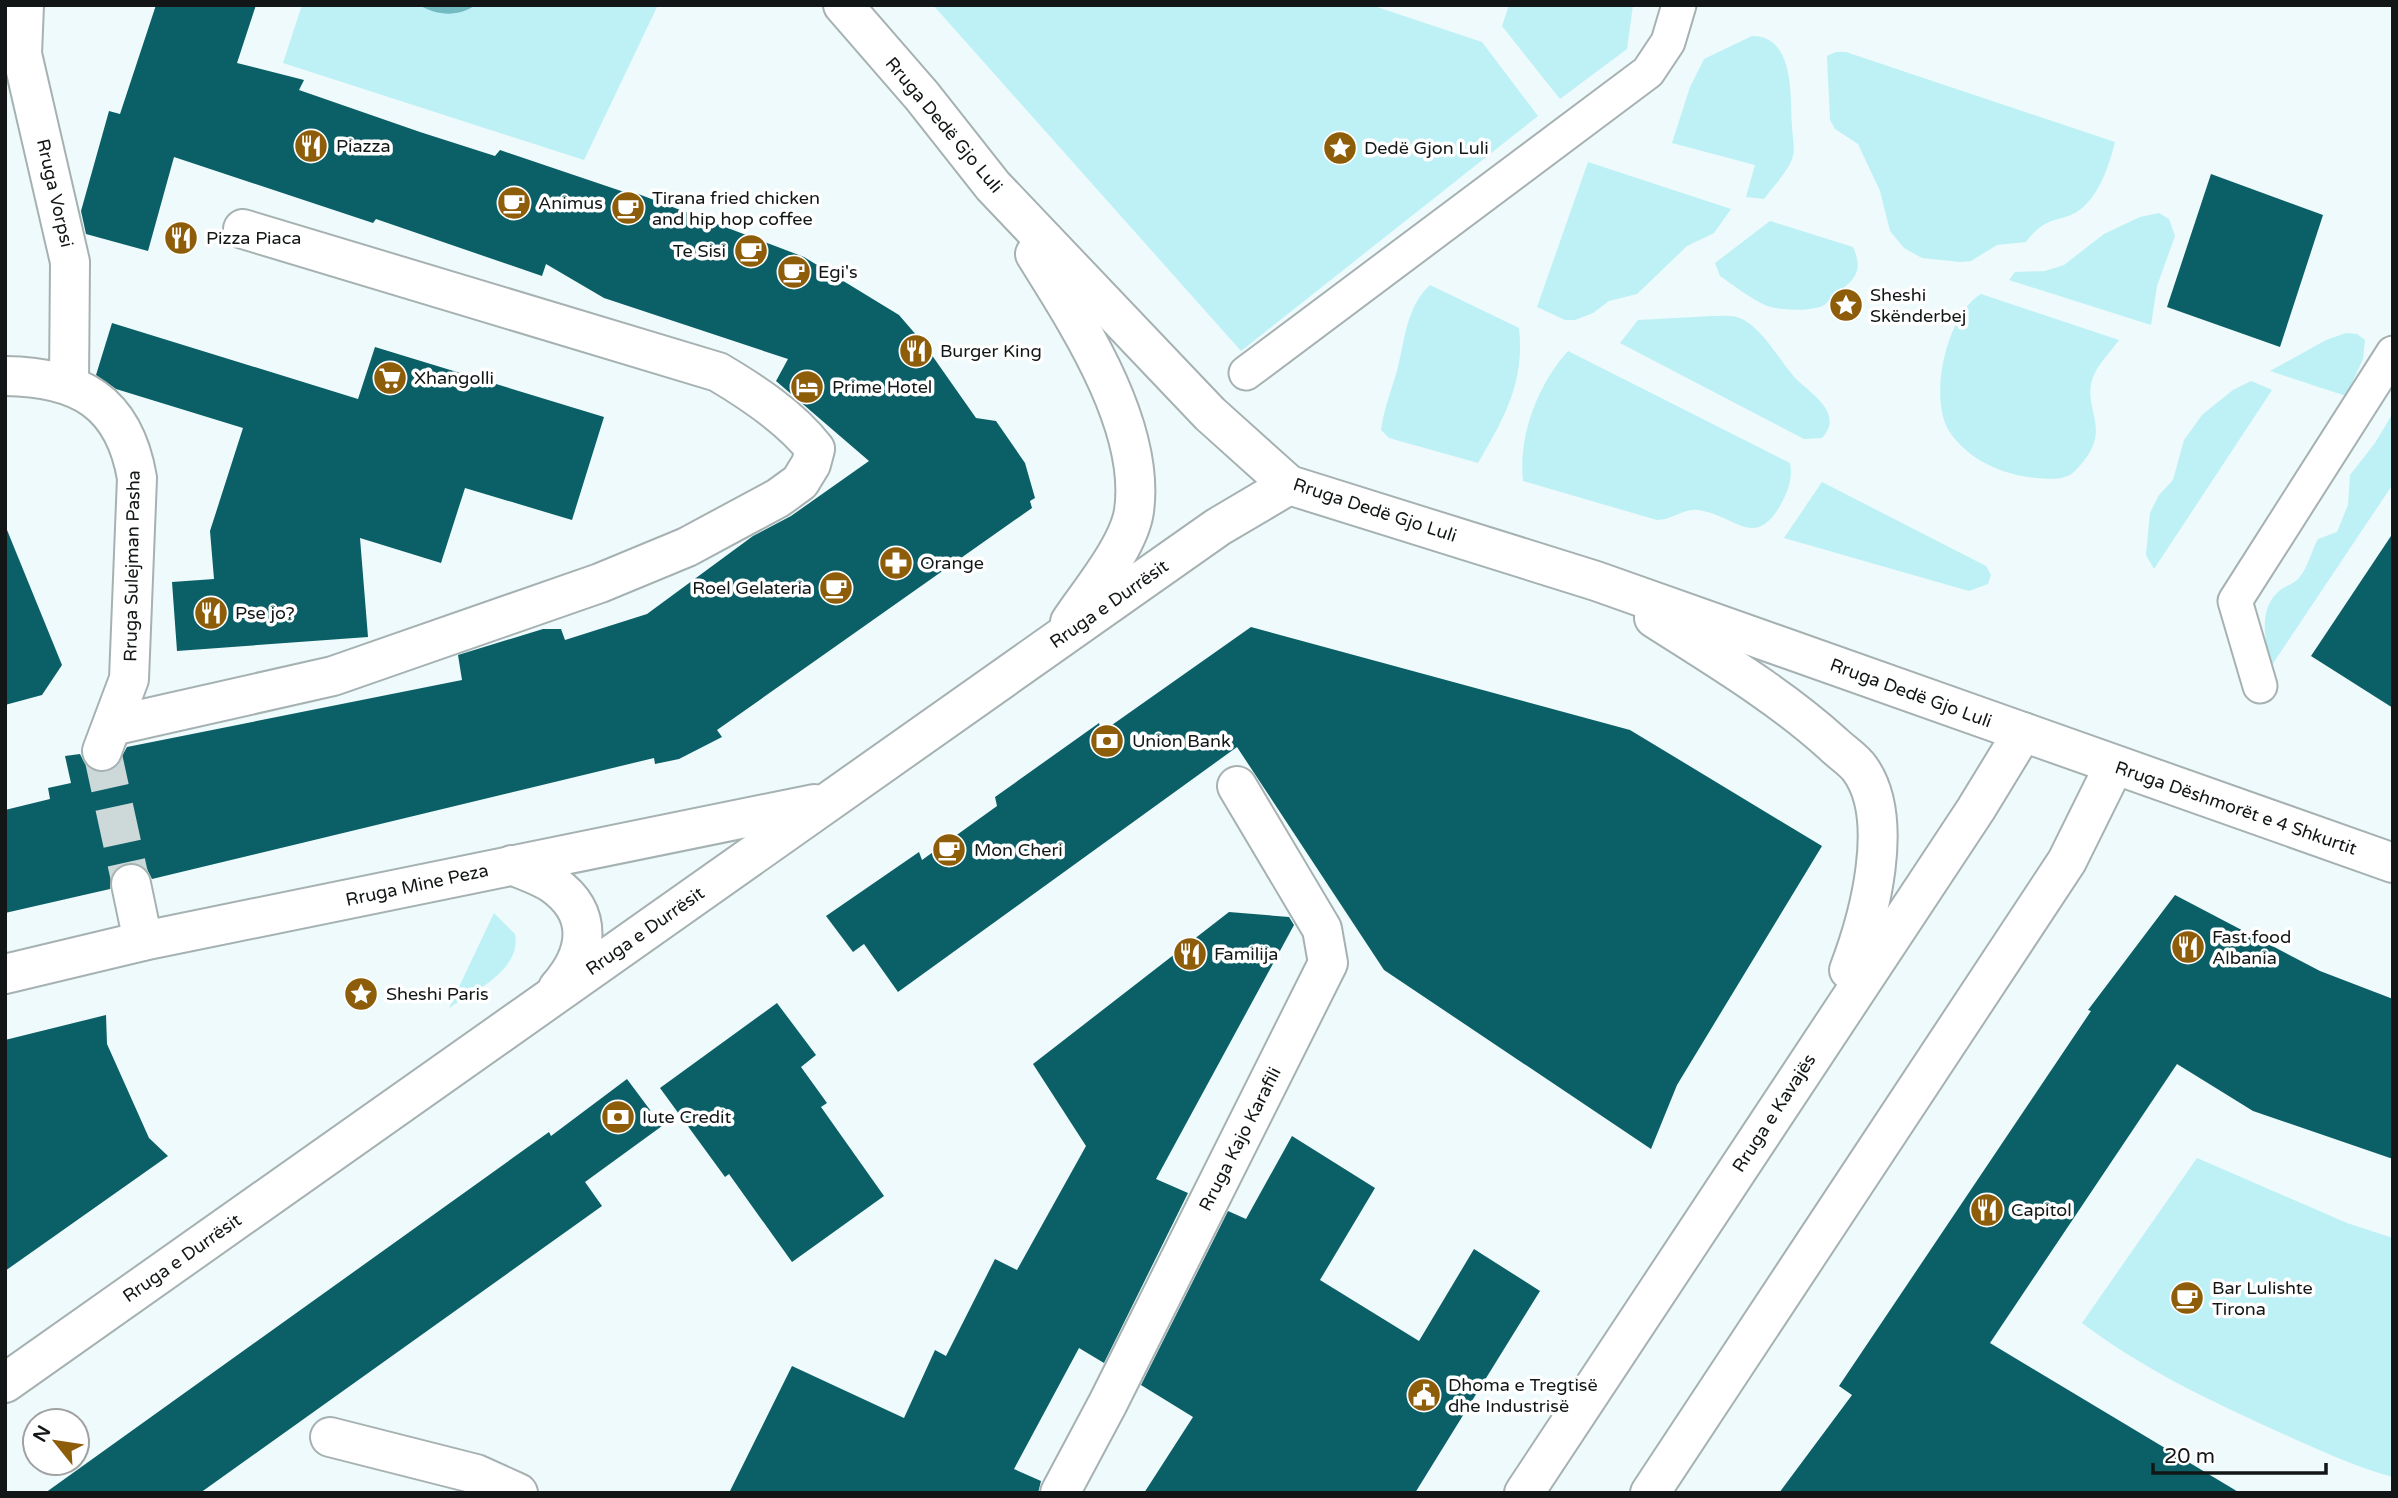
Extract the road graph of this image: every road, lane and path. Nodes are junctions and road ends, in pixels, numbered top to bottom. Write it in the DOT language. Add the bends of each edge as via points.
graph roads {
  1 [pos="24,5"];
  2 [pos="843,5"];
  3 [pos="1679,5"];
  4 [pos="993,186"];
  5 [pos="243,229"];
  6 [pos="2393,353"];
  7 [pos="1246,373"];
  8 [pos="5,376"];
  9 [pos="69,384"];
  10 [pos="1290,485"];
  11 [pos="1596,581"];
  12 [pos="1057,641"];
  13 [pos="2259,686"];
  14 [pos="2023,732"];
  15 [pos="2096,759"];
  16 [pos="1237,786"];
  17 [pos="830,800"];
  18 [pos="2393,863"];
  19 [pos="512,865"];
  20 [pos="131,884"];
  21 [pos="143,941"];
  22 [pos="5,974"];
  23 [pos="548,1000"];
  24 [pos="1823,1038"];
  25 [pos="5,1383"];
  26 [pos="330,1437"];
  27 [pos="518,1493"];
  28 [pos="1060,1493"];
  29 [pos="1524,1493"];
  30 [pos="1650,1493"];
  1 -- 9 [label="main road, Rruga Vorpsi" via="22,54 70,262"];
  2 -- 4 [label="main road, Rruga Dedë Gjo Luli"];
  3 -- 7 [label="street" via="1668,41 1648,72"];
  4 -- 10 [label="main road, Rruga Dedë Gjo Luli" via="1210,414"];
  4 -- 12 [label="main road" via="1071,312 1113,393 1134,474 1134,512 1125,537"];
  5 -- 9 [label="main road, Rruga Sulejman Pasha" via="718,372 803,434 815,449 811,464 800,482 778,498 687,547 600,583 334,676 107,739 129,679 137,478 132,449 118,422 96,399"];
  6 -- 13 [label="street" via="2235,601"];
  8 -- 9 [label="main road, Rruga Sulejman Pasha" via="34,376"];
  10 -- 11 [label="main road, Rruga Dedë Gjo Luli"];
  10 -- 12 [label="main road, Rruga e Durrësit" via="1218,527"];
  11 -- 14 [label="main road, Rruga Dedë Gjo Luli"];
  11 -- 24 [label="main road" via="1799,714 1861,769 1876,808 1876,867 1867,923"];
  12 -- 17 [label="main road, Rruga e Durrësit"];
  14 -- 15 [label="main road, Rruga Dedë Gjo Luli"];
  14 -- 24 [label="main road, Rruga e Kavajës"];
  15 -- 18 [label="main road, Rruga Dëshmorët e 4 Shkurtit"];
  15 -- 30 [label="main road" via="2067,861"];
  16 -- 28 [label="main road, Rruga Kajo Karafili" via="1322,929 1328,962"];
  17 -- 19 [label="main road, Rruga Mine Peza"];
  17 -- 23 [label="main road, Rruga e Durrësit"];
  19 -- 21 [label="main road, Rruga Mine Peza"];
  19 -- 23 [label="main road" via="551,883 573,901 582,919 582,944 573,971"];
  20 -- 21 [label="main road"];
  21 -- 22 [label="main road, Rruga Mine Peza"];
  23 -- 25 [label="main road, Rruga e Durrësit"];
  24 -- 29 [label="main road, Rruga e Kavajës"];
  26 -- 27 [label="main road" via="476,1474"];
}
